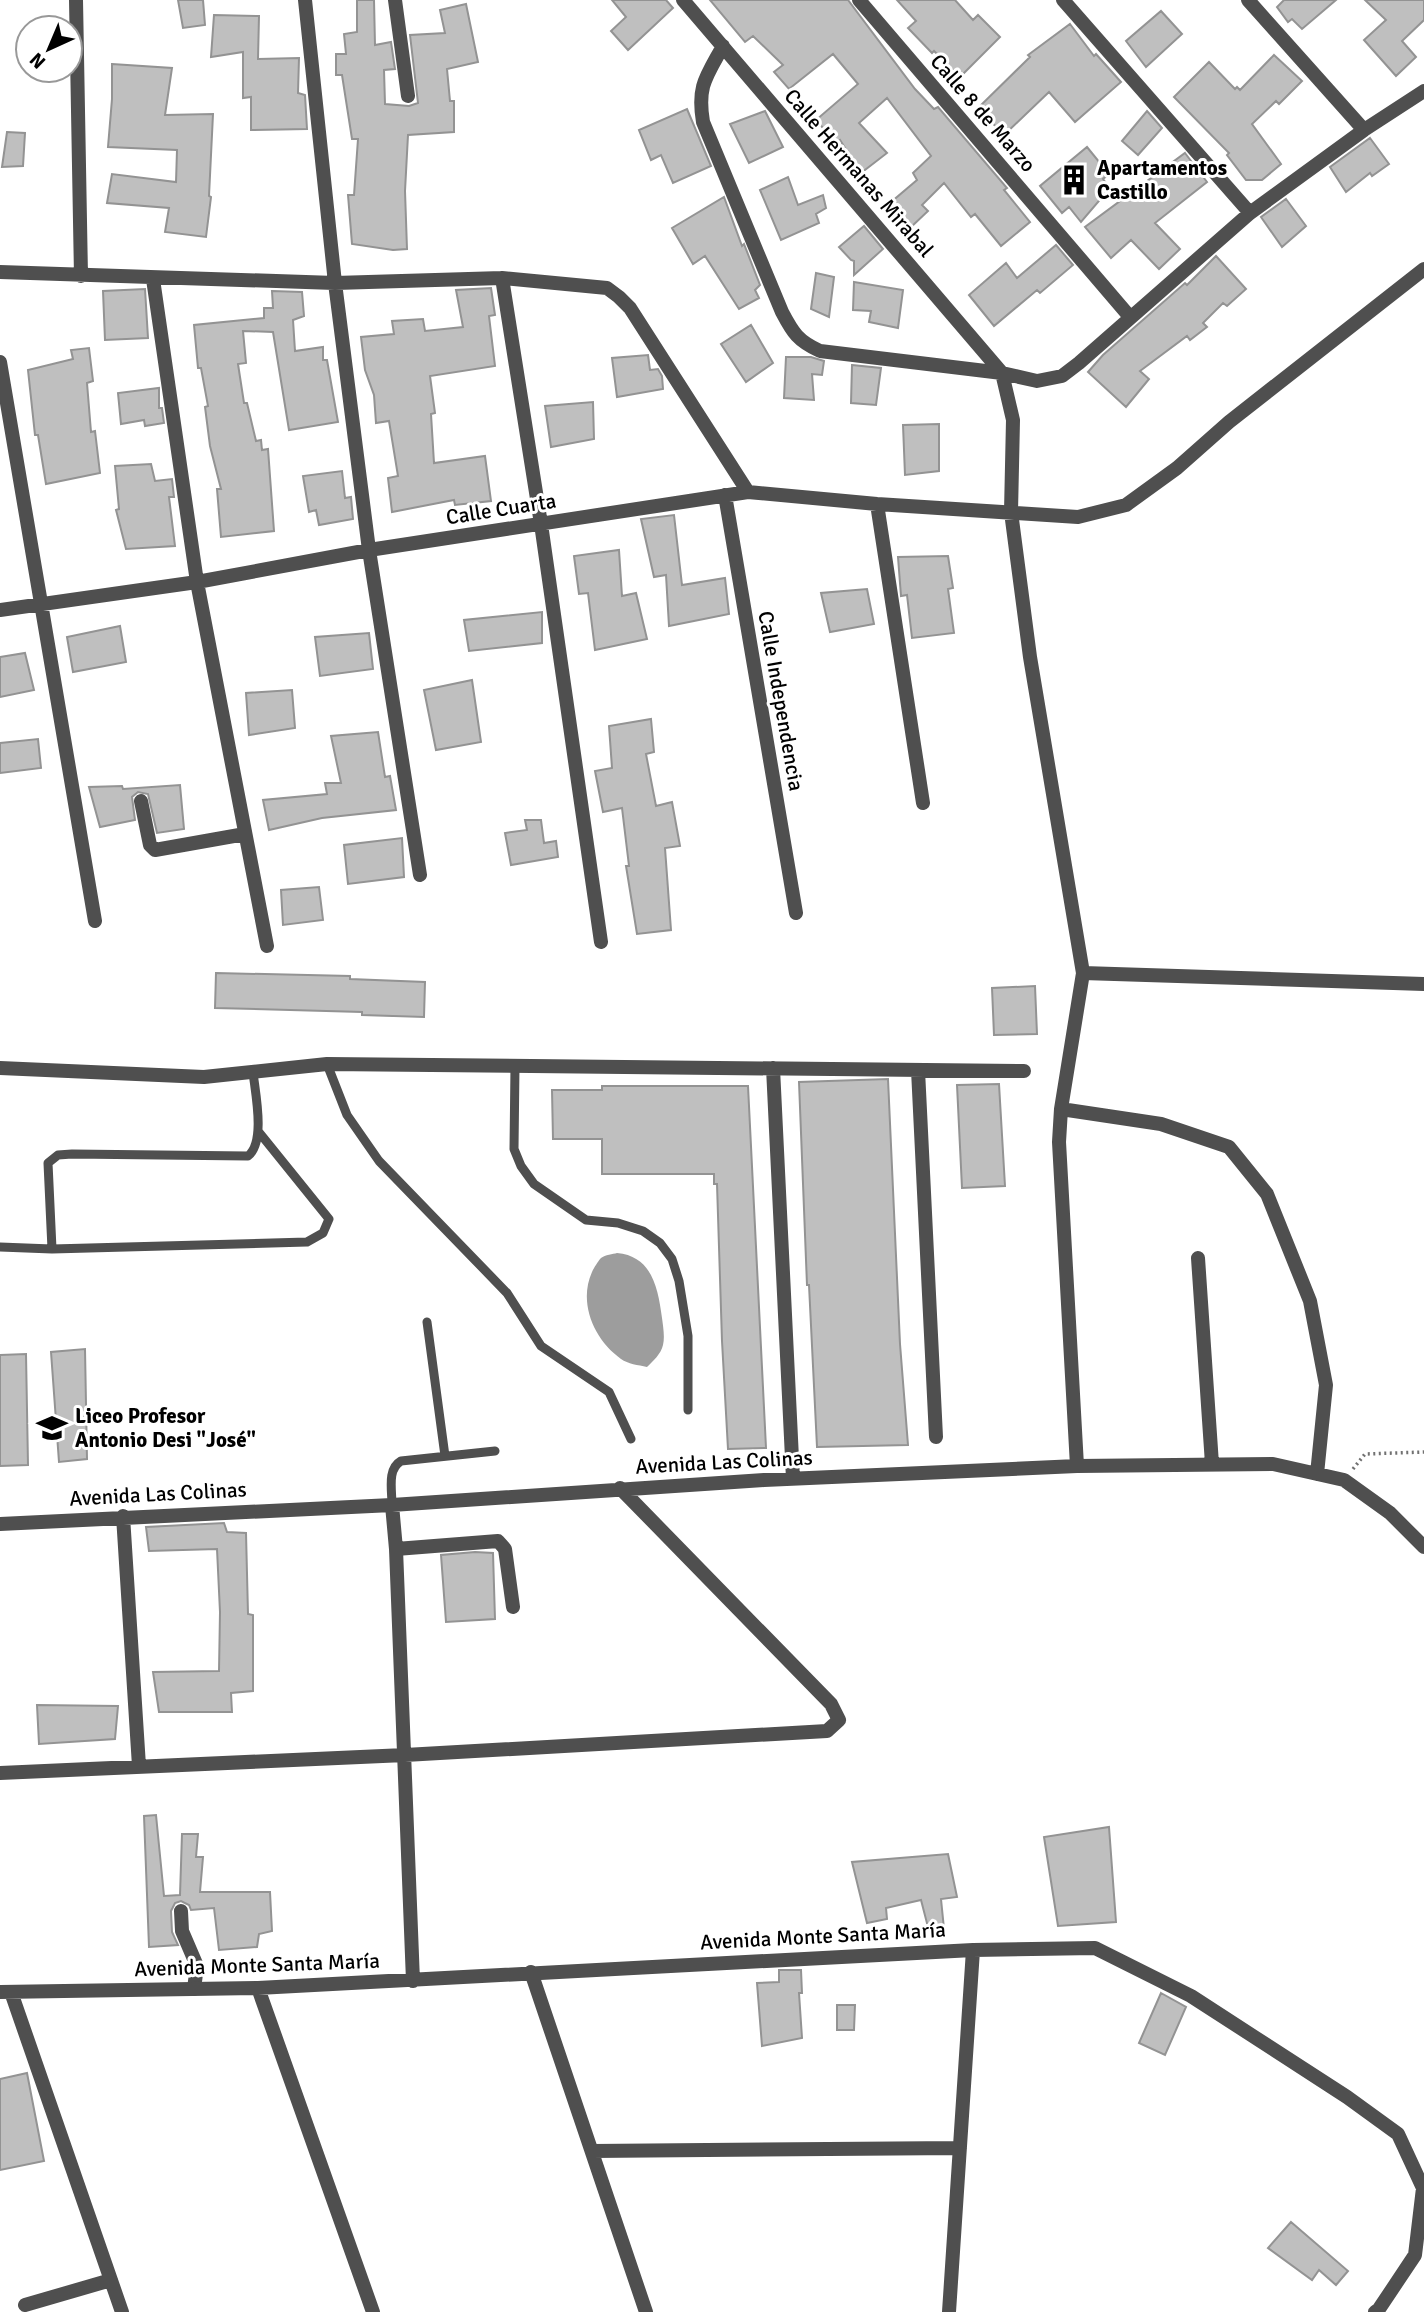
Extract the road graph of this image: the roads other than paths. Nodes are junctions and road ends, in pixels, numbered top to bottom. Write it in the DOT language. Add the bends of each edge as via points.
graph roads {
  1 [pos="76,0"];
  2 [pos="305,0"];
  3 [pos="395,0"];
  4 [pos="683,0"];
  5 [pos="859,0"];
  6 [pos="1063,0"];
  7 [pos="1248,0"];
  8 [pos="723,46"];
  9 [pos="1424,91"];
  10 [pos="408,96"];
  11 [pos="1364,130"];
  12 [pos="1251,213"];
  13 [pos="1424,269"];
  14 [pos="0,272"];
  15 [pos="81,276"];
  16 [pos="502,278"];
  17 [pos="153,279"];
  18 [pos="335,283"];
  19 [pos="1130,317"];
  20 [pos="0,362"];
  21 [pos="1002,373"];
  22 [pos="748,492"];
  23 [pos="725,495"];
  24 [pos="877,504"];
  25 [pos="1011,512"];
  26 [pos="541,524"];
  27 [pos="369,550"];
  28 [pos="197,582"];
  29 [pos="42,604"];
  30 [pos="0,610"];
  31 [pos="141,800"];
  32 [pos="923,803"];
  33 [pos="245,834"];
  34 [pos="420,875"];
  35 [pos="796,913"];
  36 [pos="95,921"];
  37 [pos="601,942"];
  38 [pos="267,946"];
  39 [pos="1083,972"];
  40 [pos="1424,984"];
  41 [pos="327,1064"];
  42 [pos="515,1066"];
  43 [pos="0,1068"];
  44 [pos="773,1068"];
  45 [pos="918,1070"];
  46 [pos="1024,1071"];
  47 [pos="253,1072"];
  48 [pos="1061,1109"];
  49 [pos="258,1131"];
  50 [pos="0,1247"];
  51 [pos="52,1249"];
  52 [pos="1198,1258"];
  53 [pos="427,1322"];
  54 [pos="688,1410"];
  55 [pos="936,1437"];
  56 [pos="632,1439"];
  57 [pos="495,1451"];
  58 [pos="445,1457"];
  59 [pos="1212,1464"];
  60 [pos="1077,1466"];
  61 [pos="1317,1474"];
  62 [pos="793,1479"];
  63 [pos="620,1488"];
  64 [pos="392,1505"];
  65 [pos="123,1516"];
  66 [pos="0,1524"];
  67 [pos="1424,1547"];
  68 [pos="396,1549"];
  69 [pos="513,1607"];
  70 [pos="405,1755"];
  71 [pos="139,1766"];
  72 [pos="0,1773"];
  73 [pos="181,1911"];
  74 [pos="973,1950"];
  75 [pos="531,1972"];
  76 [pos="413,1981"];
  77 [pos="258,1988"];
  78 [pos="194,1989"];
  79 [pos="5,1992"];
  80 [pos="960,2148"];
  81 [pos="592,2151"];
  82 [pos="111,2280"];
  83 [pos="25,2305"];
  84 [pos="122,2312"];
  85 [pos="373,2312"];
  86 [pos="646,2312"];
  87 [pos="949,2312"];
  88 [pos="1375,2312"];
  1 -- 15 [label="street"];
  2 -- 18 [label="street"];
  3 -- 10 [label="street"];
  4 -- 8 [label="street, Calle Hermanas Mirabal"];
  5 -- 19 [label="street, Calle 8 de Marzo"];
  6 -- 12 [label="street"];
  7 -- 11 [label="street"];
  8 -- 21 [label="street, Calle Hermanas Mirabal"];
  8 -- 21 [label="street" via="703,81 699,101 703,122 792,332 820,351"];
  9 -- 11 [label="street"];
  11 -- 12 [label="street"];
  12 -- 19 [label="street"];
  13 -- 25 [label="street, Calle Cuarta" via="1126,505 1078,517"];
  14 -- 15 [label="street"];
  15 -- 17 [label="street"];
  16 -- 18 [label="street"];
  16 -- 22 [label="street" via="607,288 620,296"];
  16 -- 26 [label="street"];
  17 -- 18 [label="street"];
  17 -- 28 [label="street"];
  18 -- 27 [label="street"];
  19 -- 21 [label="street" via="1062,376 1037,381"];
  20 -- 29 [label="street"];
  21 -- 25 [label="street" via="1013,420"];
  22 -- 23 [label="street, Calle Cuarta"];
  22 -- 24 [label="street, Calle Cuarta"];
  23 -- 26 [label="street, Calle Cuarta"];
  23 -- 35 [label="street, Calle Independencia"];
  24 -- 25 [label="street, Calle Cuarta"];
  24 -- 32 [label="street"];
  25 -- 39 [label="street" via="1030,657"];
  26 -- 27 [label="street, Calle Cuarta"];
  26 -- 37 [label="street"];
  27 -- 28 [label="street, Calle Cuarta"];
  27 -- 34 [label="street"];
  28 -- 29 [label="street, Calle Cuarta"];
  28 -- 33 [label="street"];
  29 -- 30 [label="street, Calle Cuarta"];
  29 -- 36 [label="street"];
  31 -- 33 [label="street" via="155,850"];
  33 -- 38 [label="street"];
  39 -- 40 [label="street"];
  39 -- 48 [label="street"];
  41 -- 42 [label="street"];
  41 -- 47 [label="street"];
  41 -- 56 [label="lane" via="347,1115 379,1161 507,1293 541,1346 609,1392"];
  42 -- 44 [label="street"];
  42 -- 54 [label="lane" via="514,1149 534,1184 586,1220 643,1231 672,1259 688,1336"];
  43 -- 47 [label="street" via="204,1077"];
  44 -- 45 [label="street"];
  44 -- 62 [label="street"];
  45 -- 46 [label="street"];
  45 -- 55 [label="street"];
  47 -- 49 [label="lane"];
  48 -- 60 [label="street"];
  48 -- 61 [label="street" via="1161,1124 1229,1147 1267,1194 1310,1301 1326,1385"];
  49 -- 51 [label="lane" via="248,1156 58,1155 48,1163"];
  49 -- 51 [label="lane" via="329,1219 323,1233 307,1242"];
  50 -- 51 [label="lane"];
  52 -- 59 [label="street"];
  53 -- 58 [label="lane"];
  57 -- 58 [label="lane"];
  58 -- 64 [label="lane" via="395,1464"];
  59 -- 60 [label="street, Avenida Las Colinas"];
  59 -- 61 [label="street, Avenida Las Colinas" via="1273,1464"];
  60 -- 62 [label="street, Avenida Las Colinas"];
  61 -- 67 [label="street, Avenida Las Colinas" via="1344,1480 1390,1513"];
  62 -- 63 [label="street, Avenida Las Colinas"];
  63 -- 64 [label="street, Avenida Las Colinas"];
  63 -- 70 [label="street" via="831,1704 839,1720 827,1731"];
  64 -- 65 [label="street, Avenida Las Colinas"];
  64 -- 68 [label="street"];
  65 -- 66 [label="street, Avenida Las Colinas"];
  65 -- 71 [label="street"];
  68 -- 69 [label="street" via="498,1541 505,1549"];
  68 -- 70 [label="street"];
  70 -- 71 [label="street"];
  70 -- 76 [label="street"];
  71 -- 72 [label="street"];
  73 -- 78 [label="street" via="182,1931 197,1966"];
  74 -- 75 [label="street, Avenida Monte Santa María"];
  74 -- 80 [label="street"];
  74 -- 88 [label="street, Avenida Monte Santa María" via="1095,1948 1191,1996 1398,2134 1423,2188 1415,2255"];
  75 -- 76 [label="street, Avenida Monte Santa María"];
  75 -- 81 [label="street"];
  76 -- 77 [label="street, Avenida Monte Santa María"];
  77 -- 78 [label="street, Avenida Monte Santa María"];
  77 -- 85 [label="street"];
  78 -- 79 [label="street, Avenida Monte Santa María"];
  79 -- 82 [label="street"];
  80 -- 81 [label="street"];
  80 -- 87 [label="street"];
  81 -- 86 [label="street"];
  82 -- 83 [label="street"];
  82 -- 84 [label="street"];
}
